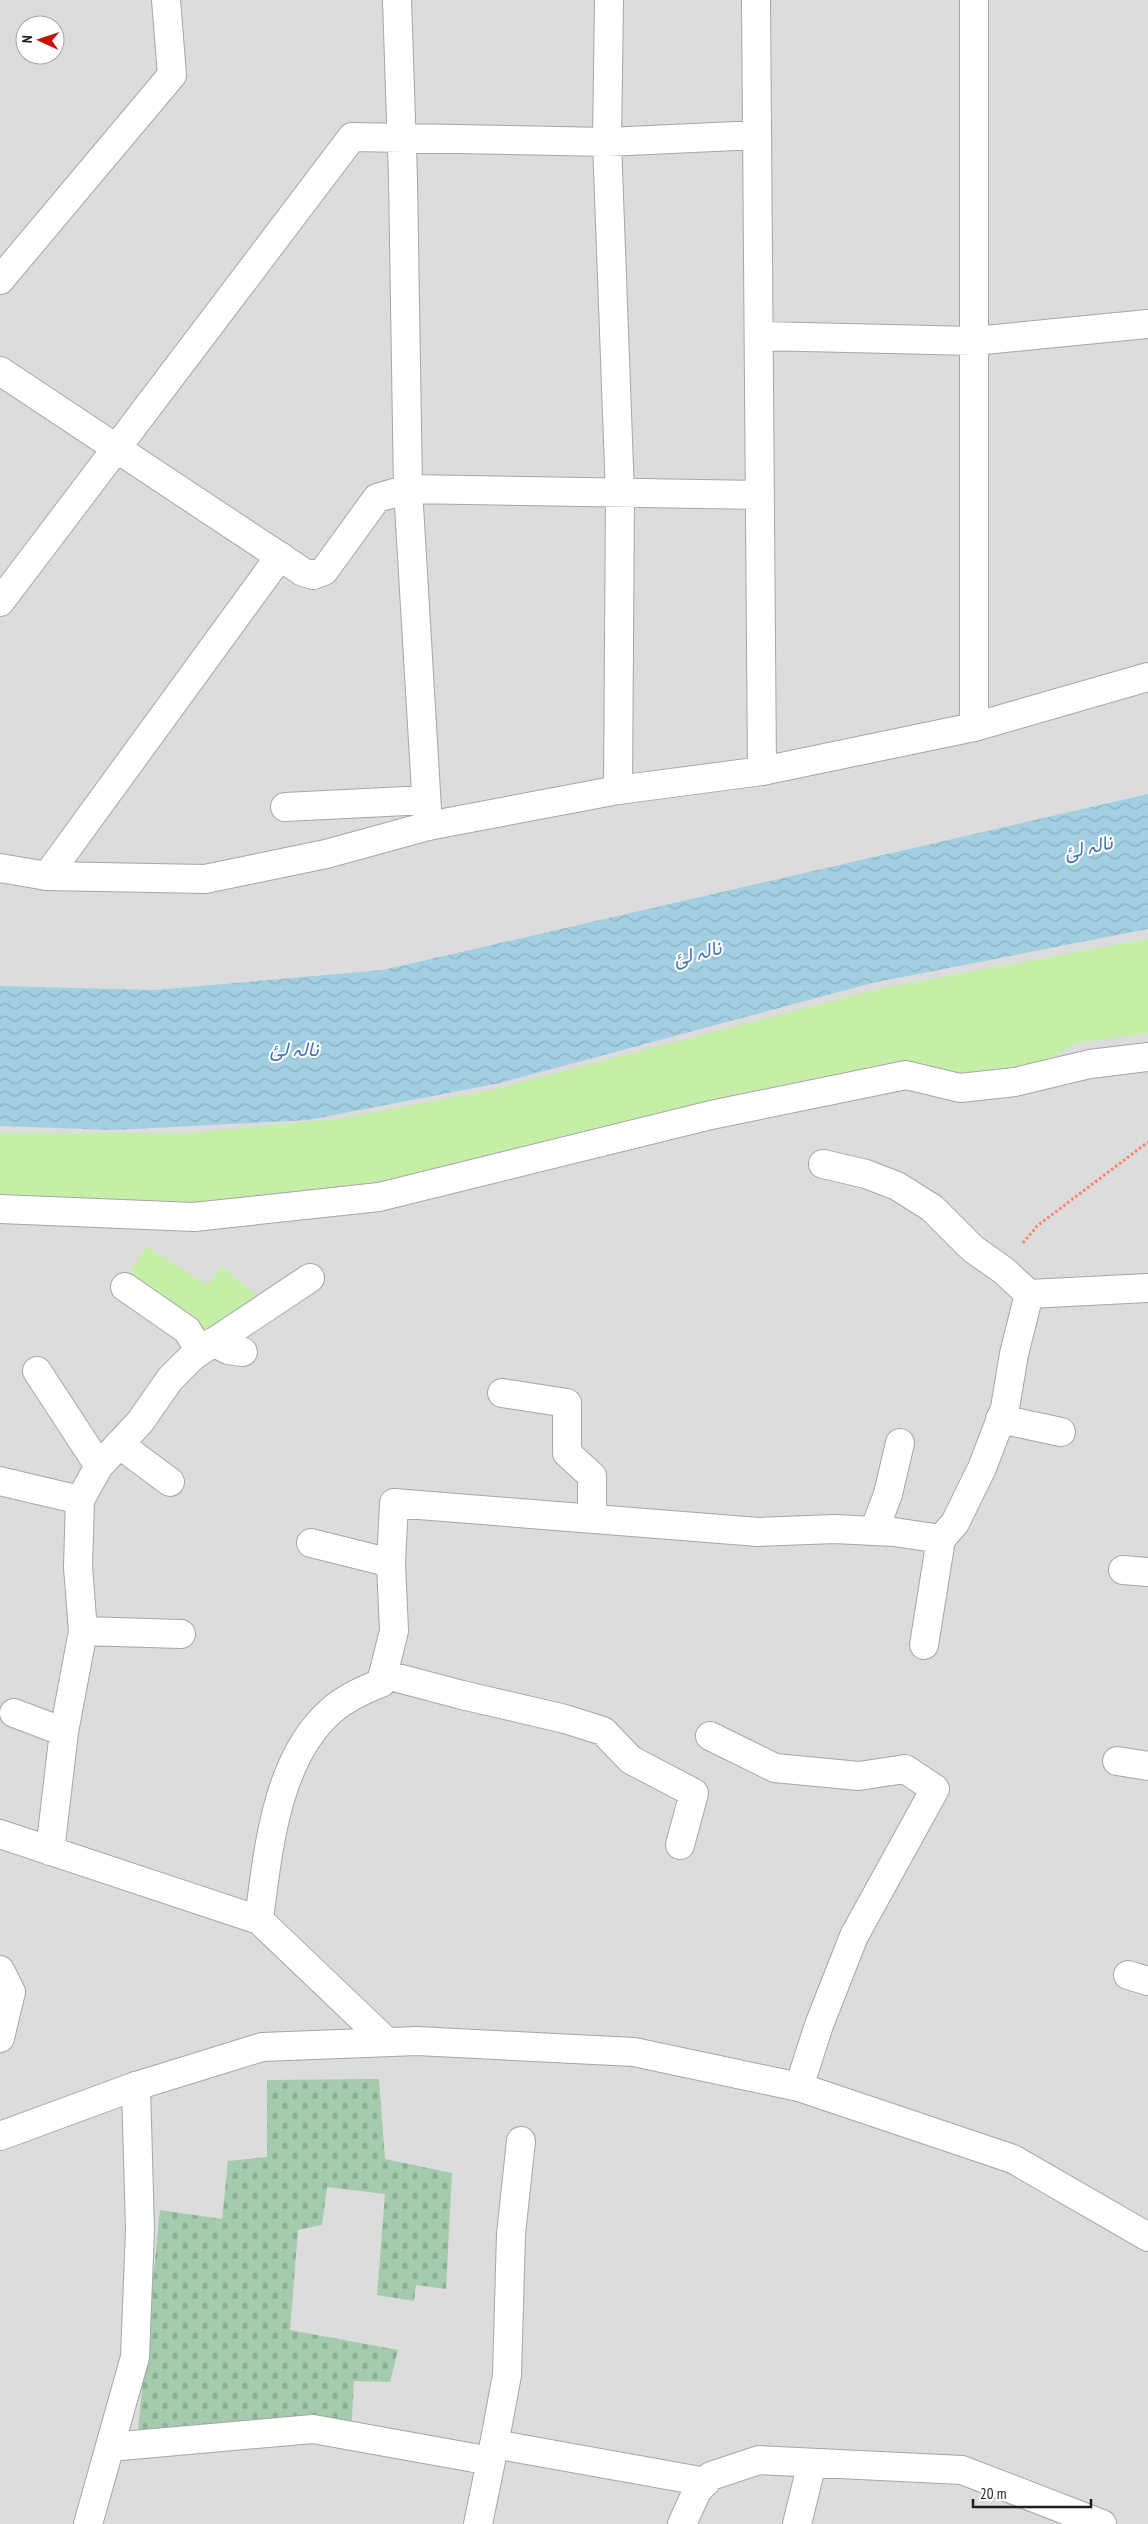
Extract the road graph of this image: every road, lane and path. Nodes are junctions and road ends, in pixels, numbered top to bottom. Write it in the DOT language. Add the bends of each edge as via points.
graph roads {
  1 [pos="166,0"];
  2 [pos="396,0"];
  3 [pos="609,0"];
  4 [pos="756,0"];
  5 [pos="974,0"];
  6 [pos="757,135"];
  7 [pos="402,139"];
  8 [pos="606,142"];
  9 [pos="0,280"];
  10 [pos="1148,324"];
  11 [pos="759,336"];
  12 [pos="974,341"];
  13 [pos="0,371"];
  14 [pos="117,448"];
  15 [pos="408,489"];
  16 [pos="620,494"];
  17 [pos="760,495"];
  18 [pos="280,556"];
  19 [pos="0,602"];
  20 [pos="1148,677"];
  21 [pos="974,728"];
  22 [pos="762,771"];
  23 [pos="618,790"];
  24 [pos="285,808"];
  25 [pos="427,813"];
  26 [pos="0,868"];
  27 [pos="47,876"];
  28 [pos="1148,1057"];
  29 [pos="1148,1142"];
  30 [pos="823,1164"];
  31 [pos="0,1209"];
  32 [pos="1003,1270"];
  33 [pos="310,1278"];
  34 [pos="125,1287"];
  35 [pos="1148,1288"];
  36 [pos="1028,1294"];
  37 [pos="207,1346"];
  38 [pos="243,1352"];
  39 [pos="37,1371"];
  40 [pos="502,1393"];
  41 [pos="1000,1419"];
  42 [pos="1061,1432"];
  43 [pos="900,1443"];
  44 [pos="119,1444"];
  45 [pos="99,1466"];
  46 [pos="0,1481"];
  47 [pos="170,1482"];
  48 [pos="80,1500"];
  49 [pos="592,1519"];
  50 [pos="874,1531"];
  51 [pos="941,1539"];
  52 [pos="311,1543"];
  53 [pos="391,1563"];
  54 [pos="83,1631"];
  55 [pos="181,1634"];
  56 [pos="924,1645"];
  57 [pos="383,1674"];
  58 [pos="14,1713"];
  59 [pos="64,1732"];
  60 [pos="710,1736"];
  61 [pos="1117,1761"];
  62 [pos="1148,1766"];
  63 [pos="0,1834"];
  64 [pos="680,1845"];
  65 [pos="50,1851"];
  66 [pos="259,1920"];
  67 [pos="0,1970"];
  68 [pos="0,2038"];
  69 [pos="386,2042"];
  70 [pos="136,2086"];
  71 [pos="799,2087"];
  72 [pos="0,2136"];
  73 [pos="521,2141"];
  74 [pos="1148,2237"];
  75 [pos="110,2447"];
  76 [pos="492,2453"];
  77 [pos="812,2463"];
  78 [pos="706,2482"];
  79 [pos="88,2524"];
  80 [pos="478,2524"];
  81 [pos="682,2524"];
  82 [pos="797,2524"];
  83 [pos="1102,2524"];
  1 -- 9 [label="street" via="172,75"];
  2 -- 7 [label="street"];
  3 -- 8 [label="street"];
  4 -- 6 [label="street"];
  5 -- 12 [label="street"];
  6 -- 8 [label="street"];
  6 -- 11 [label="street"];
  7 -- 8 [label="street"];
  7 -- 14 [label="street" via="352,137"];
  7 -- 15 [label="street"];
  8 -- 16 [label="street"];
  10 -- 12 [label="street"];
  11 -- 12 [label="street"];
  11 -- 17 [label="street"];
  12 -- 21 [label="street"];
  13 -- 14 [label="street"];
  14 -- 18 [label="street"];
  14 -- 19 [label="street"];
  15 -- 16 [label="street"];
  15 -- 18 [label="street" via="377,498 324,571 313,575 303,572"];
  15 -- 25 [label="street"];
  16 -- 17 [label="street"];
  16 -- 23 [label="street"];
  17 -- 22 [label="street"];
  18 -- 27 [label="street"];
  20 -- 21 [label="street"];
  21 -- 22 [label="street"];
  22 -- 23 [label="street"];
  23 -- 25 [label="street"];
  24 -- 25 [label="street"];
  25 -- 27 [label="street" via="326,854 205,879"];
  26 -- 27 [label="street"];
  28 -- 31 [label="street" via="1090,1064 1015,1082 960,1088 906,1075 711,1115 379,1197 194,1217"];
  29 -- 32 [label="path" via="1037,1226"];
  30 -- 32 [label="street" via="866,1174 897,1186 932,1208 973,1249"];
  32 -- 36 [label="street"];
  33 -- 37 [label="street"];
  34 -- 37 [label="street"];
  35 -- 36 [label="street"];
  36 -- 41 [label="street"];
  37 -- 38 [label="street"];
  37 -- 44 [label="street" via="170,1379 140,1422"];
  39 -- 45 [label="street"];
  40 -- 49 [label="street" via="567,1403 567,1453 592,1476"];
  41 -- 42 [label="street"];
  41 -- 51 [label="street" via="982,1468 955,1523"];
  43 -- 50 [label="street" via="888,1494"];
  44 -- 45 [label="street"];
  44 -- 47 [label="street"];
  45 -- 48 [label="street"];
  46 -- 48 [label="street"];
  48 -- 54 [label="street" via="78,1567"];
  49 -- 50 [label="street" via="758,1532"];
  49 -- 53 [label="street" via="394,1503"];
  50 -- 51 [label="street"];
  51 -- 56 [label="street"];
  52 -- 53 [label="street"];
  53 -- 57 [label="street" via="394,1631"];
  54 -- 55 [label="street"];
  54 -- 59 [label="street"];
  57 -- 64 [label="street" via="603,1730 631,1760 694,1793"];
  57 -- 66 [label="street" via="380,1683 358,1692 331,1711 312,1732 290,1770 275,1817"];
  58 -- 59 [label="street"];
  59 -- 65 [label="street"];
  60 -- 71 [label="street" via="775,1768 859,1776 906,1769 935,1789 854,1936"];
  61 -- 62 [label="street"];
  63 -- 65 [label="street"];
  65 -- 66 [label="street"];
  66 -- 69 [label="street"];
  67 -- 68 [label="street" via="11,1992"];
  69 -- 70 [label="street" via="262,2047"];
  69 -- 71 [label="street" via="634,2052"];
  70 -- 72 [label="street"];
  70 -- 75 [label="street" via="140,2230 135,2357"];
  71 -- 74 [label="street" via="1013,2159"];
  73 -- 76 [label="street" via="511,2234 506,2375"];
  75 -- 76 [label="street" via="313,2429"];
  75 -- 79 [label="street"];
  76 -- 78 [label="street"];
  76 -- 80 [label="street"];
  77 -- 78 [label="street" via="759,2460 711,2476"];
  77 -- 82 [label="street"];
  77 -- 83 [label="street" via="962,2470"];
  78 -- 81 [label="street"];
}
